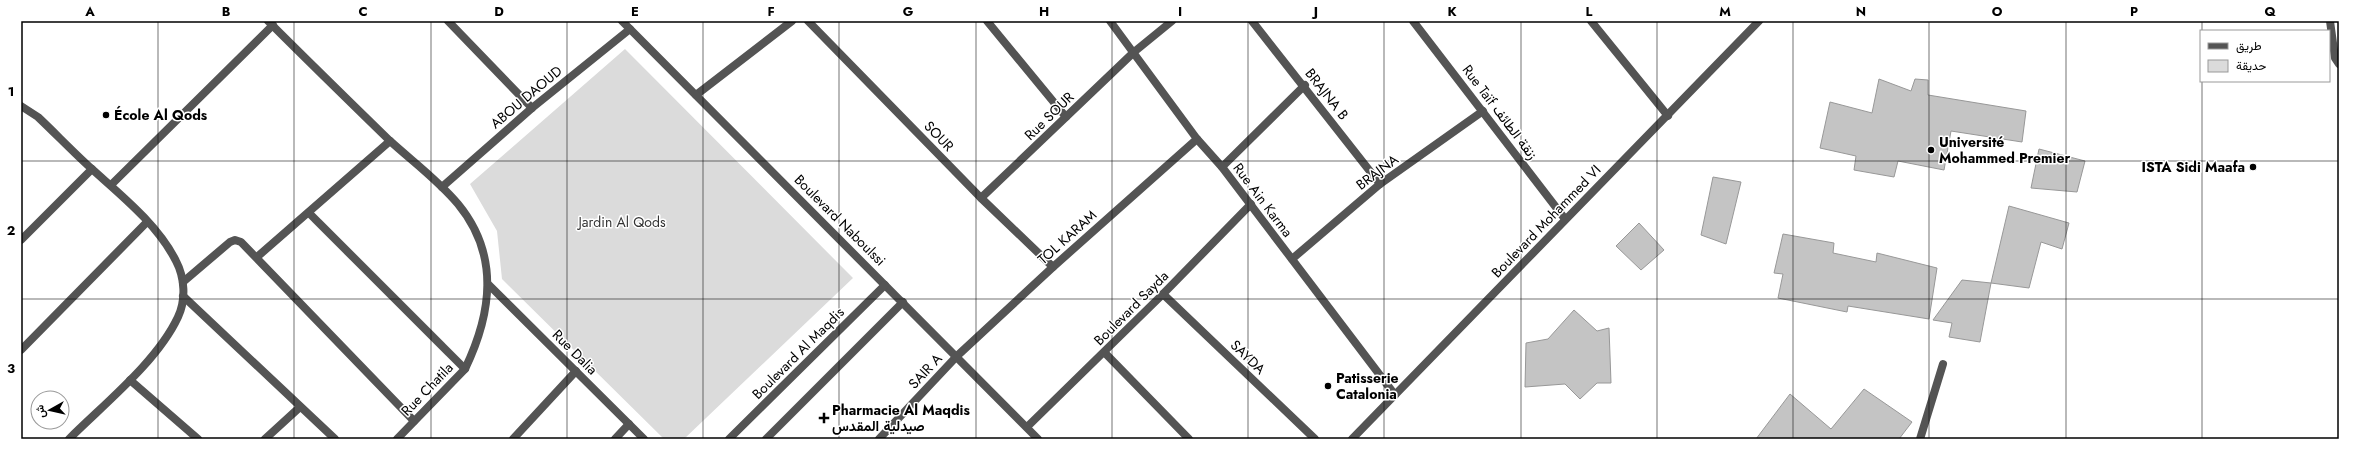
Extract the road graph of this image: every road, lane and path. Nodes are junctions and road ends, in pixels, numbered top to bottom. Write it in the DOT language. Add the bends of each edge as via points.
graph roads {
  1 [pos="448,21"];
  2 [pos="622,21"];
  3 [pos="792,21"];
  4 [pos="808,21"];
  5 [pos="987,21"];
  6 [pos="1110,21"];
  7 [pos="1172,21"];
  8 [pos="1252,21"];
  9 [pos="1413,21"];
  10 [pos="1591,21"];
  11 [pos="1759,21"];
  12 [pos="2330,21"];
  13 [pos="270,23"];
  14 [pos="630,30"];
  15 [pos="1134,52"];
  16 [pos="2339,64"];
  17 [pos="1305,85"];
  18 [pos="696,95"];
  19 [pos="21,106"];
  20 [pos="532,108"];
  21 [pos="1483,111"];
  22 [pos="1668,116"];
  23 [pos="1066,117"];
  24 [pos="1197,139"];
  25 [pos="390,140"];
  26 [pos="1222,167"];
  27 [pos="92,169"];
  28 [pos="1380,184"];
  29 [pos="111,185"];
  30 [pos="442,186"];
  31 [pos="981,198"];
  32 [pos="1251,204"];
  33 [pos="309,213"];
  34 [pos="1565,219"];
  35 [pos="147,222"];
  36 [pos="21,240"];
  37 [pos="257,257"];
  38 [pos="1292,259"];
  39 [pos="1053,267"];
  40 [pos="183,282"];
  41 [pos="488,284"];
  42 [pos="886,285"];
  43 [pos="1163,294"];
  44 [pos="183,296"];
  45 [pos="903,302"];
  46 [pos="21,350"];
  47 [pos="1105,353"];
  48 [pos="957,356"];
  49 [pos="1943,364"];
  50 [pos="466,369"];
  51 [pos="576,371"];
  52 [pos="130,380"];
  53 [pos="1394,395"];
  54 [pos="300,407"];
  55 [pos="414,421"];
  56 [pos="629,424"];
  57 [pos="1027,427"];
  58 [pos="72,438"];
  59 [pos="1036,438"];
  60 [pos="198,439"];
  61 [pos="265,439"];
  62 [pos="335,439"];
  63 [pos="397,439"];
  64 [pos="513,439"];
  65 [pos="615,439"];
  66 [pos="644,439"];
  67 [pos="728,439"];
  68 [pos="766,439"];
  69 [pos="879,439"];
  70 [pos="1189,439"];
  71 [pos="1315,439"];
  72 [pos="1352,439"];
  73 [pos="1920,439"];
  1 -- 20 [label="street"];
  2 -- 14 [label="street, Boulevard Naboulssi"];
  3 -- 18 [label="street"];
  4 -- 31 [label="street, SOUR"];
  5 -- 23 [label="street"];
  6 -- 15 [label="street, Rue Ain Karma"];
  7 -- 15 [label="street, Rue SOUR"];
  8 -- 17 [label="street, BRAJNA B"];
  9 -- 21 [label="street, Rue Taïf زنقة الطائف"];
  10 -- 22 [label="street"];
  11 -- 22 [label="street, Boulevard Mohammed VI"];
  12 -- 16 [label="street" via="2335,58"];
  13 -- 25 [label="street, Rue Chatila"];
  13 -- 29 [label="street"];
  14 -- 18 [label="street, Boulevard Naboulssi"];
  14 -- 20 [label="street, ABOU DAOUD"];
  15 -- 23 [label="street, Rue SOUR"];
  15 -- 24 [label="street, Rue Ain Karma"];
  17 -- 26 [label="street"];
  17 -- 28 [label="street, BRAJNA B"];
  18 -- 42 [label="street, Boulevard Naboulssi"];
  19 -- 27 [label="street" via="38,117"];
  20 -- 30 [label="street, ABOU DAOUD"];
  21 -- 28 [label="street, BRAJNA"];
  21 -- 34 [label="street, Rue Taïf زنقة الطائف"];
  22 -- 34 [label="street, Boulevard Mohammed VI"];
  23 -- 31 [label="street, Rue SOUR"];
  24 -- 26 [label="street, Rue Ain Karma"];
  24 -- 39 [label="street, TOL KARAM"];
  25 -- 30 [label="street, Rue Chatila"];
  25 -- 33 [label="street"];
  26 -- 32 [label="street, Rue Ain Karma"];
  27 -- 29 [label="street"];
  27 -- 36 [label="street"];
  28 -- 38 [label="street, BRAJNA"];
  29 -- 35 [label="street"];
  30 -- 41 [label="street, Rue Chatila" via="475,228 483,248"];
  31 -- 39 [label="street, SOUR"];
  32 -- 38 [label="street, Rue Ain Karma"];
  32 -- 43 [label="street, Boulevard Sayda"];
  33 -- 37 [label="street"];
  33 -- 50 [label="street"];
  34 -- 53 [label="street, Boulevard Mohammed VI"];
  35 -- 40 [label="street" via="177,262"];
  35 -- 46 [label="street"];
  37 -- 40 [label="street" via="241,242 235,240"];
  37 -- 55 [label="street"];
  38 -- 53 [label="street, Rue Ain Karma"];
  39 -- 48 [label="street, TOL KARAM"];
  40 -- 44 [label="street"];
  41 -- 50 [label="street, Rue Chatila" via="485,317"];
  41 -- 51 [label="street, Rue Dalia"];
  42 -- 45 [label="street, Boulevard Naboulssi"];
  42 -- 67 [label="street, Boulevard Al Maqdis"];
  43 -- 47 [label="street, Boulevard Sayda"];
  43 -- 71 [label="street, SAYDA"];
  44 -- 52 [label="street" via="178,316 167,335"];
  44 -- 54 [label="street"];
  45 -- 48 [label="street, Boulevard Naboulssi"];
  45 -- 68 [label="street"];
  47 -- 57 [label="street, Boulevard Sayda"];
  47 -- 70 [label="street"];
  48 -- 57 [label="street, Boulevard Naboulssi"];
  48 -- 69 [label="street, SAIR A"];
  49 -- 73 [label="street"];
  50 -- 55 [label="street, Rue Chatila"];
  51 -- 56 [label="street, Rue Dalia"];
  51 -- 64 [label="street"];
  52 -- 58 [label="street"];
  52 -- 60 [label="street"];
  53 -- 72 [label="street, Boulevard Mohammed VI"];
  54 -- 61 [label="street"];
  54 -- 62 [label="street"];
  55 -- 63 [label="street, Rue Chatila"];
  56 -- 65 [label="street"];
  56 -- 66 [label="street, Rue Dalia"];
  57 -- 59 [label="street, Boulevard Naboulssi"];
}
